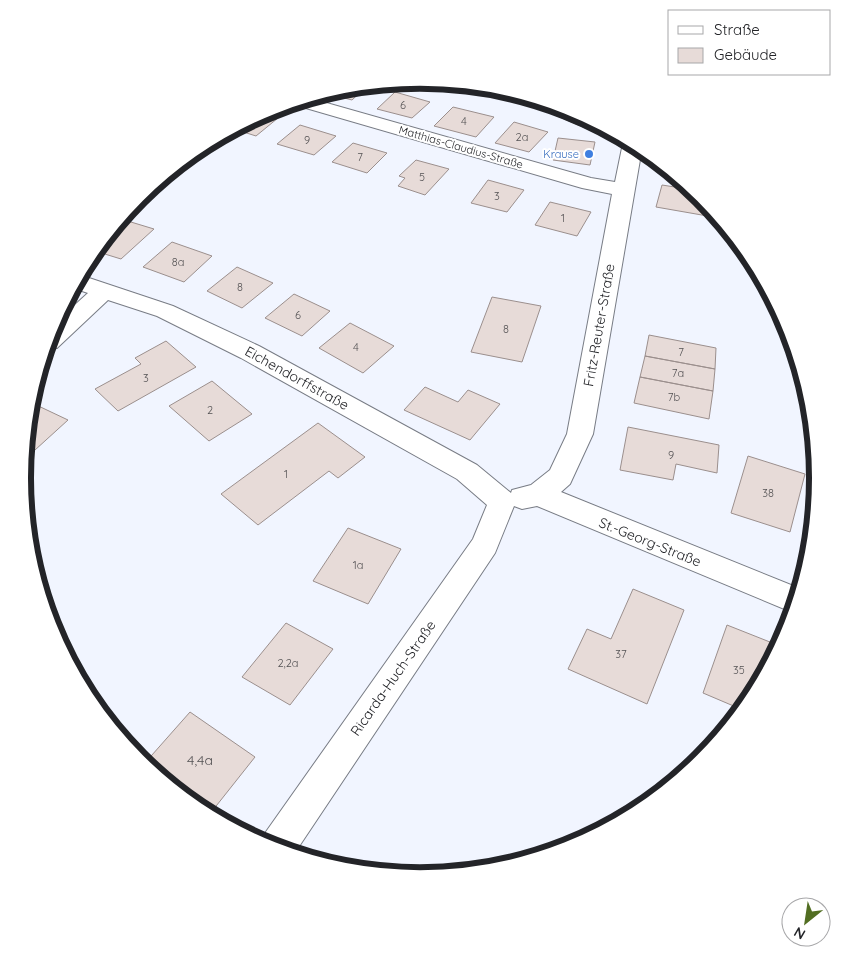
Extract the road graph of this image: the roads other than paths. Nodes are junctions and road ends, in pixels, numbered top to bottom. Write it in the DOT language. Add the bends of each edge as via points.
graph roads {
  1 [pos="313,105"];
  2 [pos="631,151"];
  3 [pos="623,190"];
  4 [pos="84,282"];
  5 [pos="106,290"];
  6 [pos="61,331"];
  7 [pos="539,495"];
  8 [pos="502,502"];
  9 [pos="791,598"];
  10 [pos="281,841"];
  1 -- 3 [label="street, Matthias-Claudius-Straße" via="589,184"];
  2 -- 3 [label="street, Fritz-Reuter-Straße"];
  3 -- 7 [label="street, Fritz-Reuter-Straße" via="580,434 560,476"];
  4 -- 5 [label="street, Eichendorffstraße"];
  5 -- 6 [label="street"];
  5 -- 8 [label="street, Eichendorffstraße" via="165,311 250,352 467,472"];
  7 -- 8 [label="street"];
  7 -- 9 [label="street, St.-Georg-Straße"];
  8 -- 10 [label="street, Ricarda-Huch-Straße" via="485,545"];
}
